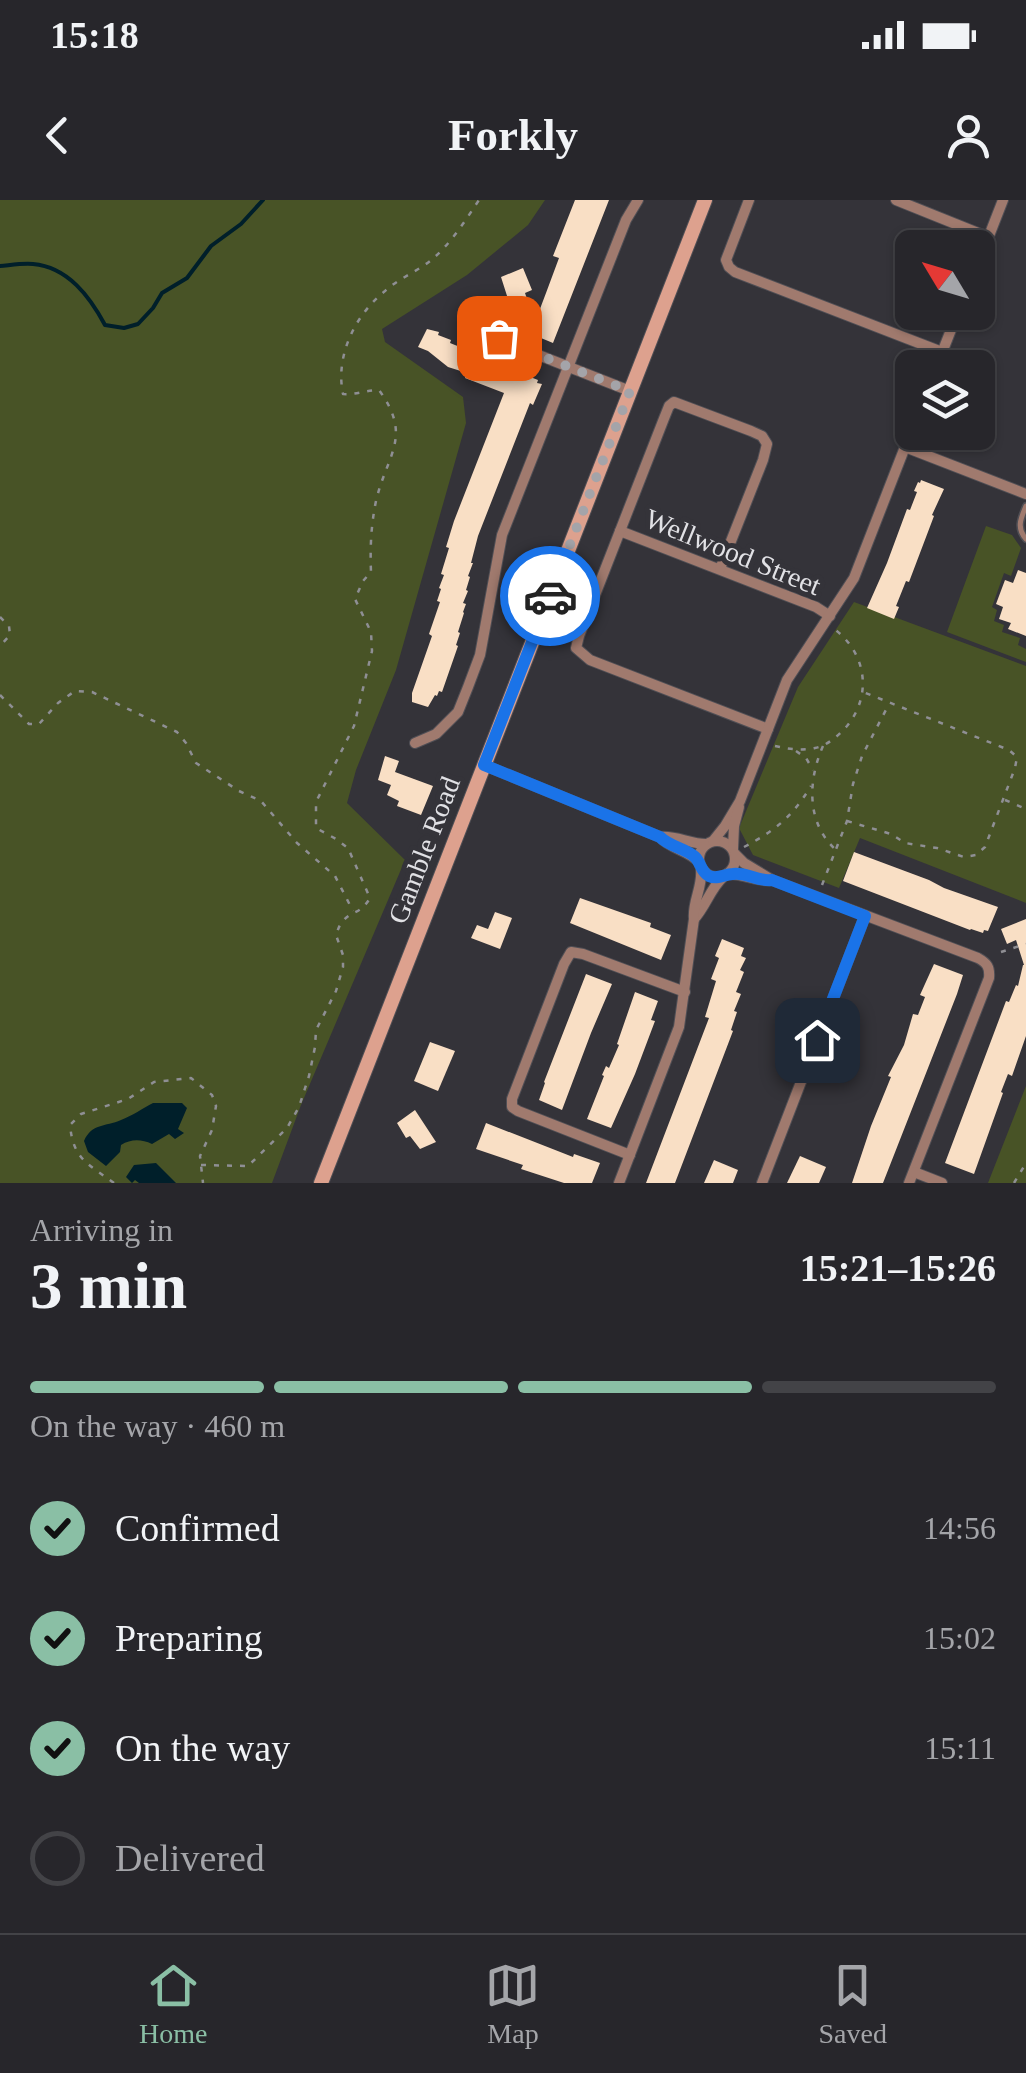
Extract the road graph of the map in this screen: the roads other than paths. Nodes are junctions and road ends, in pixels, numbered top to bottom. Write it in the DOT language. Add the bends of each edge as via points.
graph roads {
  1 [pos="638,200"];
  2 [pos="705,200"];
  3 [pos="749,200"];
  4 [pos="896,200"];
  5 [pos="1003,200"];
  6 [pos="973,230"];
  7 [pos="990,230"];
  8 [pos="476,316"];
  9 [pos="937,350"];
  10 [pos="568,367"];
  11 [pos="630,391"];
  12 [pos="905,450"];
  13 [pos="914,450"];
  14 [pos="1026,494"];
  15 [pos="1026,506"];
  16 [pos="620,532"];
  17 [pos="1026,539"];
  18 [pos="720,570"];
  19 [pos="831,622"];
  20 [pos="768,728"];
  21 [pos="415,743"];
  22 [pos="484,765"];
  23 [pos="740,801"];
  24 [pos="660,837"];
  25 [pos="709,842"];
  26 [pos="737,850"];
  27 [pos="700,865"];
  28 [pos="725,875"];
  29 [pos="772,880"];
  30 [pos="865,916"];
  31 [pos="694,919"];
  32 [pos="684,992"];
  33 [pos="630,1154"];
  34 [pos="912,1178"];
  35 [pos="324,1182"];
  36 [pos="619,1183"];
  37 [pos="762,1183"];
  38 [pos="942,1183"];
  1 -- 10 [label="street"];
  2 -- 11 [label="main road, Gamble Road"];
  3 -- 9 [label="street" via="726,260 735,272"];
  4 -- 6 [label="street"];
  5 -- 7 [label="street"];
  8 -- 10 [label="street" via="499,338"];
  10 -- 11 [label="street"];
  10 -- 21 [label="street" via="502,536 480,655 463,700 436,734"];
  11 -- 22 [label="main road, Gamble Road"];
  12 -- 19 [label="street"];
  13 -- 14 [label="street"];
  15 -- 17 [label="lane" via="1020,531"];
  16 -- 18 [label="street, Wellwood Street"];
  16 -- 18 [label="street" via="669,406 679,403 762,436 767,444"];
  16 -- 20 [label="street" via="576,648"];
  18 -- 19 [label="street, Wellwood Street" via="816,607"];
  19 -- 20 [label="street" via="787,680"];
  20 -- 23 [label="street"];
  22 -- 24 [label="street"];
  22 -- 35 [label="main road, Gamble Road"];
  23 -- 25 [label="street"];
  23 -- 26 [label="street"];
  24 -- 25 [label="street"];
  24 -- 27 [label="street"];
  25 -- 26 [label="street"];
  25 -- 27 [label="street"];
  26 -- 28 [label="street"];
  26 -- 29 [label="street" via="744,863"];
  27 -- 28 [label="street" via="710,876"];
  27 -- 31 [label="street"];
  28 -- 29 [label="street"];
  28 -- 31 [label="street"];
  29 -- 30 [label="street"];
  30 -- 34 [label="street" via="978,958 990,969"];
  30 -- 37 [label="street"];
  31 -- 32 [label="street"];
  32 -- 33 [label="street" via="676,1036"];
  32 -- 33 [label="street" via="571,952 512,1099 518,1111"];
  33 -- 36 [label="street"];
  34 -- 38 [label="street"];
}
